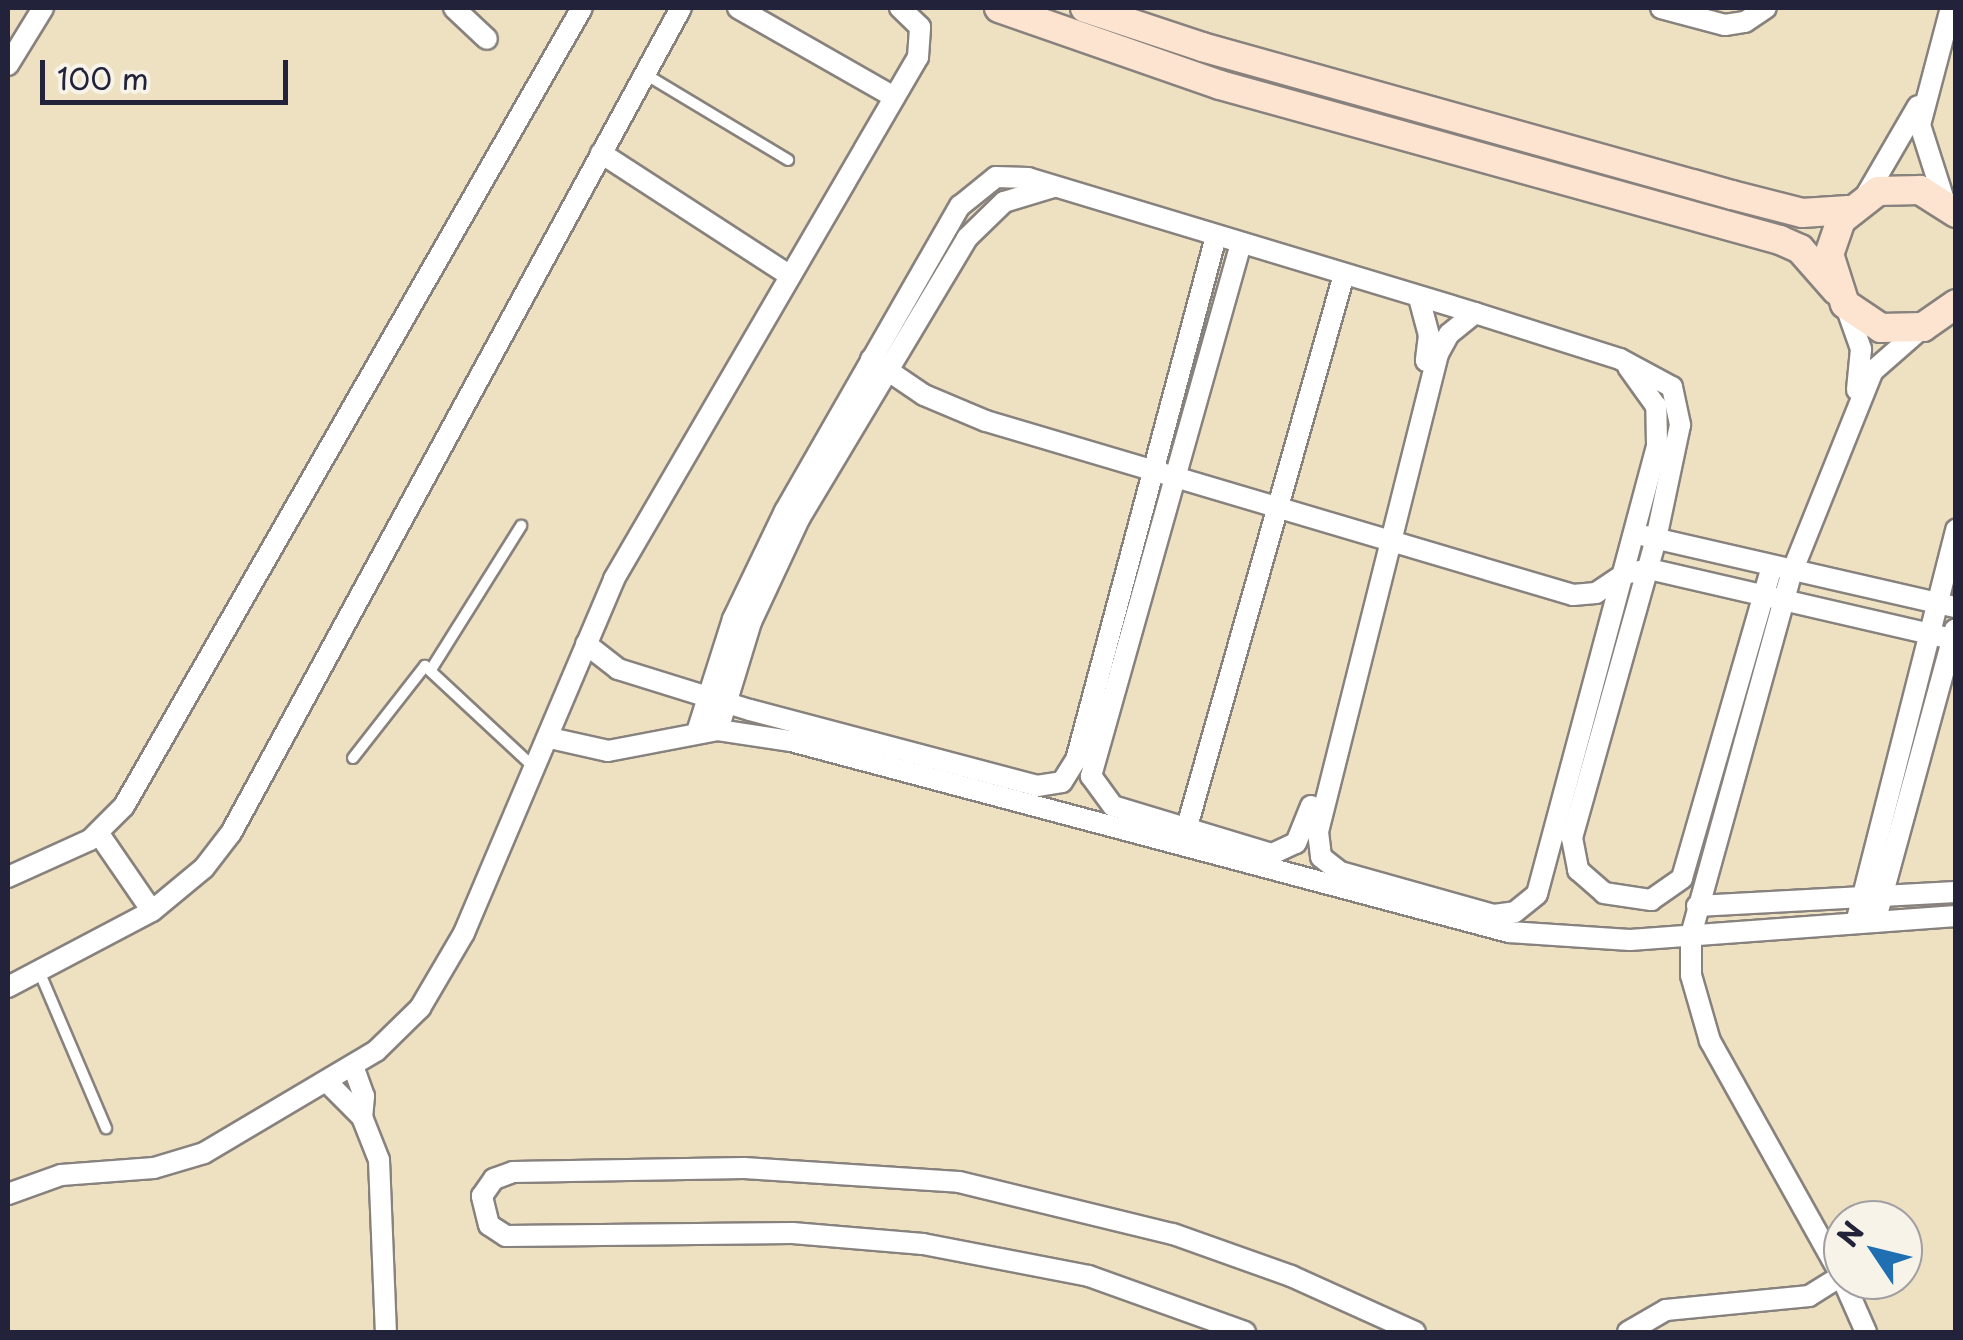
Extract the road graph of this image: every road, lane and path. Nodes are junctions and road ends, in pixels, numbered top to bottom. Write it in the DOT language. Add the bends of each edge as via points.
graph roads {
  1 [pos="43,8"];
  2 [pos="454,8"];
  3 [pos="582,8"];
  4 [pos="681,8"];
  5 [pos="738,8"];
  6 [pos="900,8"];
  7 [pos="999,8"];
  8 [pos="1085,8"];
  9 [pos="1662,8"];
  10 [pos="1746,8"];
  11 [pos="1766,8"];
  12 [pos="1951,8"];
  13 [pos="1694,16"];
  14 [pos="487,39"];
  15 [pos="8,65"];
  16 [pos="646,74"];
  17 [pos="1927,86"];
  18 [pos="894,97"];
  19 [pos="601,153"];
  20 [pos="788,160"];
  21 [pos="1857,203"];
  22 [pos="1950,208"];
  23 [pos="1215,240"];
  24 [pos="1240,247"];
  25 [pos="787,274"];
  26 [pos="1344,278"];
  27 [pos="1840,297"];
  28 [pos="1419,298"];
  29 [pos="1475,313"];
  30 [pos="1945,314"];
  31 [pos="879,366"];
  32 [pos="1854,416"];
  33 [pos="1162,472"];
  34 [pos="1278,507"];
  35 [pos="522,526"];
  36 [pos="1956,530"];
  37 [pos="1646,536"];
  38 [pos="1385,540"];
  39 [pos="1649,569"];
  40 [pos="1782,570"];
  41 [pos="1624,574"];
  42 [pos="1774,598"];
  43 [pos="1946,604"];
  44 [pos="1954,633"];
  45 [pos="1928,634"];
  46 [pos="586,644"];
  47 [pos="432,668"];
  48 [pos="716,700"];
  49 [pos="707,731"];
  50 [pos="550,738"];
  51 [pos="353,758"];
  52 [pos="537,770"];
  53 [pos="1186,830"];
  54 [pos="99,834"];
  55 [pos="8,877"];
  56 [pos="1956,892"];
  57 [pos="1872,896"];
  58 [pos="1697,906"];
  59 [pos="152,911"];
  60 [pos="1956,916"];
  61 [pos="1866,923"];
  62 [pos="1691,935"];
  63 [pos="39,971"];
  64 [pos="8,987"];
  65 [pos="353,1066"];
  66 [pos="327,1082"];
  67 [pos="362,1117"];
  68 [pos="106,1128"];
  69 [pos="8,1194"];
  70 [pos="1823,1242"];
  71 [pos="1823,1289"];
  72 [pos="1852,1300"];
  73 [pos="386,1332"];
  74 [pos="1244,1332"];
  75 [pos="1415,1332"];
  76 [pos="1628,1332"];
  77 [pos="1866,1332"];
  1 -- 15 [label="street"];
  2 -- 14 [label="street"];
  3 -- 54 [label="street" via="124,806"];
  4 -- 16 [label="street"];
  5 -- 18 [label="street"];
  6 -- 18 [label="street" via="916,20 922,42"];
  7 -- 27 [label="street" via="1220,85 1780,240 1800,249"];
  8 -- 21 [label="street" via="1202,47 1750,200 1802,213"];
  9 -- 13 [label="street"];
  10 -- 13 [label="street" via="1728,16"];
  11 -- 13 [label="street" via="1735,25"];
  12 -- 17 [label="street"];
  16 -- 19 [label="street"];
  16 -- 20 [label="lane"];
  17 -- 21 [label="street" via="1895,155"];
  17 -- 22 [label="street" via="1920,126"];
  18 -- 25 [label="street"];
  19 -- 25 [label="street"];
  19 -- 59 [label="street" via="231,832 196,876"];
  21 -- 22 [label="street" via="1906,187"];
  21 -- 27 [label="street" via="1831,242"];
  23 -- 24 [label="street"];
  23 -- 31 [label="street" via="1012,176 970,194"];
  23 -- 33 [label="street"];
  24 -- 26 [label="street"];
  24 -- 33 [label="street"];
  25 -- 46 [label="street" via="614,578"];
  26 -- 28 [label="street"];
  26 -- 34 [label="street"];
  27 -- 30 [label="street" via="1880,328"];
  27 -- 32 [label="street" via="1860,350"];
  28 -- 29 [label="street"];
  28 -- 38 [label="street" via="1428,349"];
  29 -- 37 [label="street" via="1666,380 1679,403"];
  29 -- 38 [label="street" via="1448,334 1438,354"];
  30 -- 32 [label="street" via="1874,371"];
  31 -- 33 [label="street" via="965,414"];
  31 -- 48 [label="street" via="760,559"];
  32 -- 40 [label="street"];
  33 -- 34 [label="street"];
  33 -- 48 [label="street" via="1076,760 1062,782 1037,786"];
  33 -- 53 [label="street" via="1091,776 1112,806"];
  34 -- 38 [label="street"];
  34 -- 53 [label="street"];
  35 -- 47 [label="lane"];
  36 -- 43 [label="street"];
  37 -- 39 [label="street"];
  37 -- 40 [label="street"];
  37 -- 41 [label="street"];
  38 -- 41 [label="street" via="1572,595 1596,593"];
  38 -- 41 [label="street" via="1318,849 1340,872 1494,915 1524,908 1542,886"];
  38 -- 53 [label="street" via="1302,836 1272,854"];
  39 -- 41 [label="street"];
  39 -- 42 [label="street"];
  39 -- 42 [label="street" via="1571,849 1584,879 1626,900 1662,897 1682,878"];
  40 -- 42 [label="street"];
  40 -- 43 [label="street"];
  42 -- 45 [label="street"];
  42 -- 58 [label="street"];
  43 -- 45 [label="street"];
  44 -- 45 [label="street"];
  44 -- 57 [label="street"];
  45 -- 57 [label="street"];
  46 -- 48 [label="street" via="618,668"];
  46 -- 50 [label="street"];
  47 -- 51 [label="lane" via="418,669"];
  47 -- 52 [label="lane"];
  48 -- 49 [label="street"];
  49 -- 50 [label="street" via="622,750"];
  49 -- 62 [label="street" via="820,748 1479,926 1600,940"];
  50 -- 52 [label="street"];
  52 -- 65 [label="street" via="445,972 406,1024"];
  54 -- 55 [label="street"];
  54 -- 59 [label="street"];
  56 -- 57 [label="street"];
  57 -- 58 [label="street"];
  57 -- 61 [label="street"];
  58 -- 62 [label="street"];
  59 -- 63 [label="street"];
  60 -- 61 [label="street"];
  61 -- 62 [label="street"];
  62 -- 70 [label="street" via="1691,975 1710,1041"];
  63 -- 64 [label="street"];
  63 -- 68 [label="lane"];
  65 -- 66 [label="street"];
  65 -- 67 [label="street" via="364,1096"];
  66 -- 67 [label="street"];
  66 -- 69 [label="street" via="188,1160 81,1171"];
  67 -- 73 [label="street" via="381,1175"];
  71 -- 76 [label="street" via="1809,1296 1666,1310"];
  72 -- 77 [label="street"];
  74 -- 75 [label="street" via="1089,1276 924,1244 771,1233 506,1236 489,1225 482,1196 494,1179 513,1172 744,1168 958,1182 1174,1234 1291,1276"];
}
